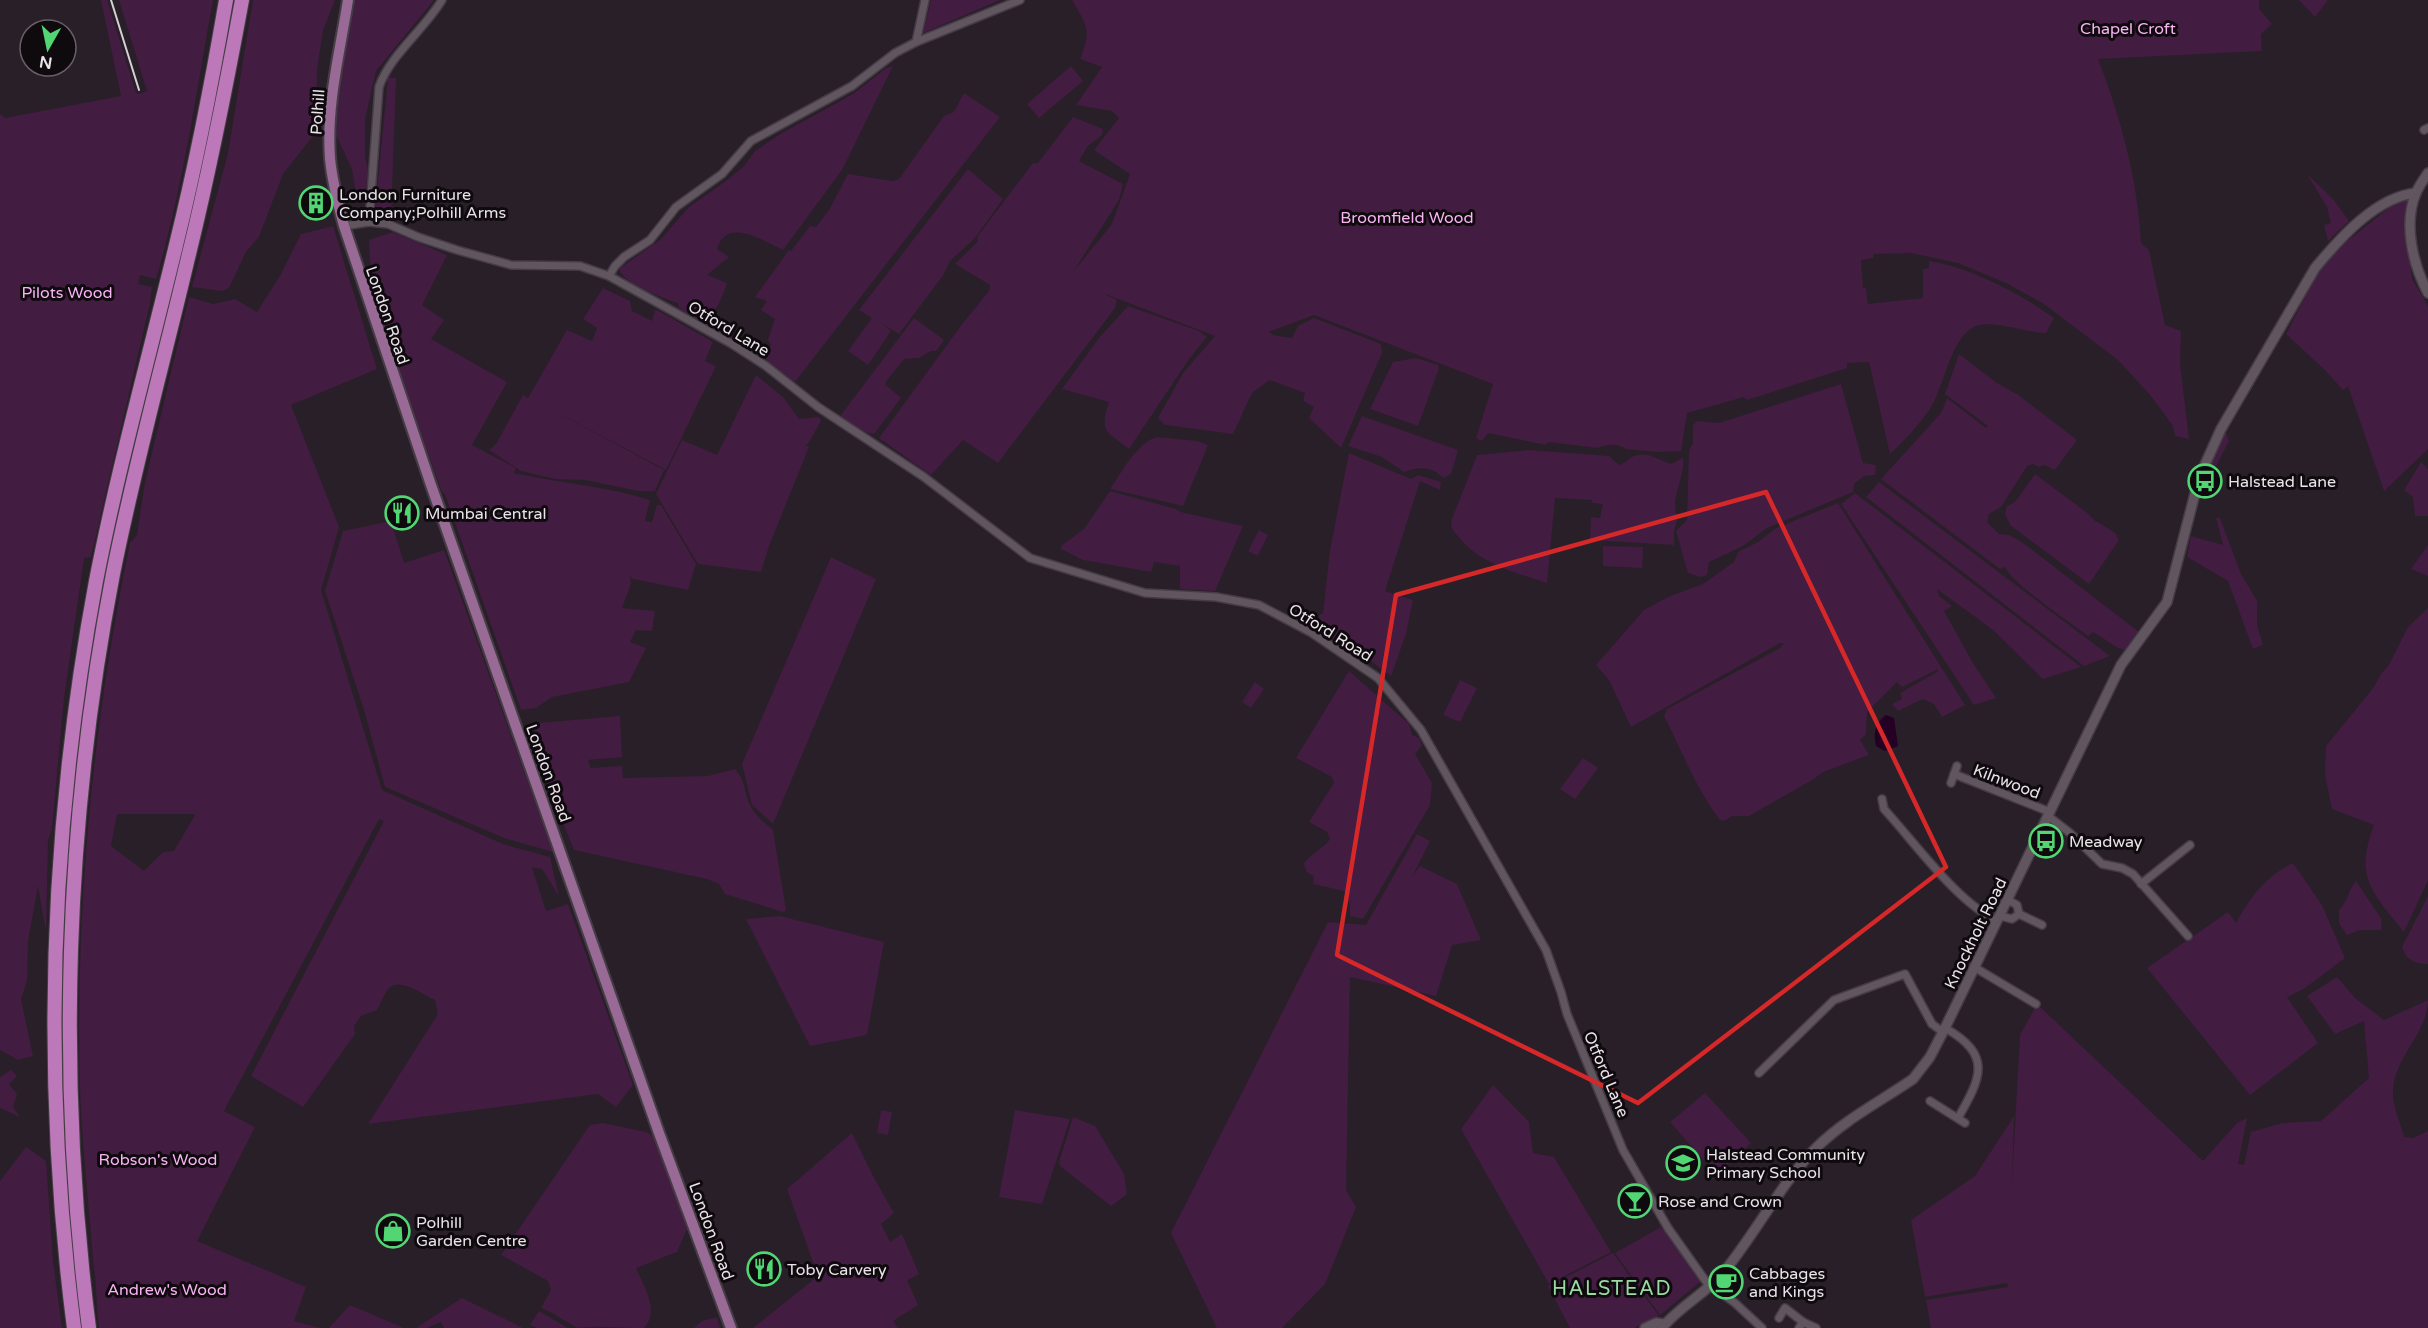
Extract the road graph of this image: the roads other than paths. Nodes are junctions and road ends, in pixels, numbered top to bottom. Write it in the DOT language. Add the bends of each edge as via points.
graph roads {
  1 [pos="226,0"];
  2 [pos="242,0"];
  3 [pos="348,0"];
  4 [pos="442,0"];
  5 [pos="925,0"];
  6 [pos="1020,0"];
  7 [pos="916,42"];
  8 [pos="2428,173"];
  9 [pos="2416,193"];
  10 [pos="369,222"];
  11 [pos="344,226"];
  12 [pos="609,276"];
  13 [pos="2428,293"];
  14 [pos="1054,567"];
  15 [pos="1957,766"];
  16 [pos="1954,774"];
  17 [pos="1951,783"];
  18 [pos="1882,799"];
  19 [pos="2049,814"];
  20 [pos="2190,845"];
  21 [pos="1496,865"];
  22 [pos="2141,884"];
  23 [pos="2008,900"];
  24 [pos="2019,914"];
  25 [pos="1999,918"];
  26 [pos="2042,925"];
  27 [pos="2188,936"];
  28 [pos="1974,967"];
  29 [pos="2037,1004"];
  30 [pos="1944,1030"];
  31 [pos="1766,1067"];
  32 [pos="1759,1073"];
  33 [pos="1773,1073"];
  34 [pos="1930,1101"];
  35 [pos="1958,1118"];
  36 [pos="1965,1123"];
  37 [pos="1710,1286"];
  38 [pos="1779,1318"];
  39 [pos="1801,1325"];
  40 [pos="1663,1326"];
  41 [pos="74,1328"];
  42 [pos="89,1328"];
  43 [pos="731,1328"];
  44 [pos="1645,1328"];
  45 [pos="1762,1328"];
  46 [pos="1816,1328"];
  1 -- 41 [label="highway" via="193,172 103,547 70,756 58,897 54,1038 60,1192"];
  2 -- 42 [label="highway" via="204,193 117,554 83,777 74,894 70,1059 76,1200"];
  3 -- 11 [label="main road, Polhill" via="333,86 330,143"];
  4 -- 10 [label="street" via="384,74 379,87"];
  5 -- 7 [label="street"];
  6 -- 7 [label="street"];
  7 -- 12 [label="street" via="852,86 751,141 722,174 676,207 650,240 624,257"];
  8 -- 9 [label="street"];
  9 -- 13 [label="street" via="2411,231 2418,274"];
  9 -- 19 [label="street, Knockholt Road" via="2402,194 2376,209 2315,268 2221,429 2199,478 2166,602 2121,665"];
  10 -- 11 [label="street, Otford Lane"];
  10 -- 12 [label="street, Otford Lane" via="388,224 446,247 511,265 579,266"];
  11 -- 43 [label="main road, London Road" via="431,485"];
  12 -- 14 [label="street, Otford Lane" via="766,366 818,407 924,477 1030,558"];
  14 -- 21 [label="street, Otford Road" via="1145,592 1216,597 1259,605 1312,633 1378,678 1421,730"];
  15 -- 16 [label="street, Kilnwood"];
  16 -- 17 [label="street, Kilnwood"];
  16 -- 19 [label="street, Kilnwood"];
  18 -- 25 [label="street" via="1884,809 1943,876 1976,908"];
  19 -- 22 [label="street, Kilnwood" via="2097,860 2128,870"];
  19 -- 23 [label="street, Knockholt Road"];
  20 -- 22 [label="street"];
  21 -- 37 [label="street, Otford Lane" via="1546,950 1567,1014 1623,1150 1668,1228"];
  22 -- 27 [label="street, Kilnwood"];
  23 -- 24 [label="street" via="2017,905"];
  23 -- 25 [label="street, Knockholt Road"];
  24 -- 25 [label="street" via="2012,919"];
  24 -- 26 [label="street"];
  25 -- 28 [label="street, Knockholt Road"];
  28 -- 29 [label="street"];
  28 -- 30 [label="street, Knockholt Road"];
  30 -- 31 [label="street" via="1932,1024 1905,974 1834,1000"];
  30 -- 35 [label="street" via="1962,1038 1973,1050 1978,1071 1974,1091"];
  30 -- 37 [label="street, Knockholt Road" via="1913,1078 1816,1149"];
  31 -- 32 [label="street"];
  31 -- 33 [label="street"];
  34 -- 35 [label="street"];
  35 -- 36 [label="street"];
  37 -- 40 [label="street, Knockholt Road"];
  37 -- 45 [label="street, Otford Lane"];
  38 -- 39 [label="street" via="1785,1308"];
  39 -- 46 [label="street"];
  40 -- 44 [label="street" via="1659,1323"];
}
